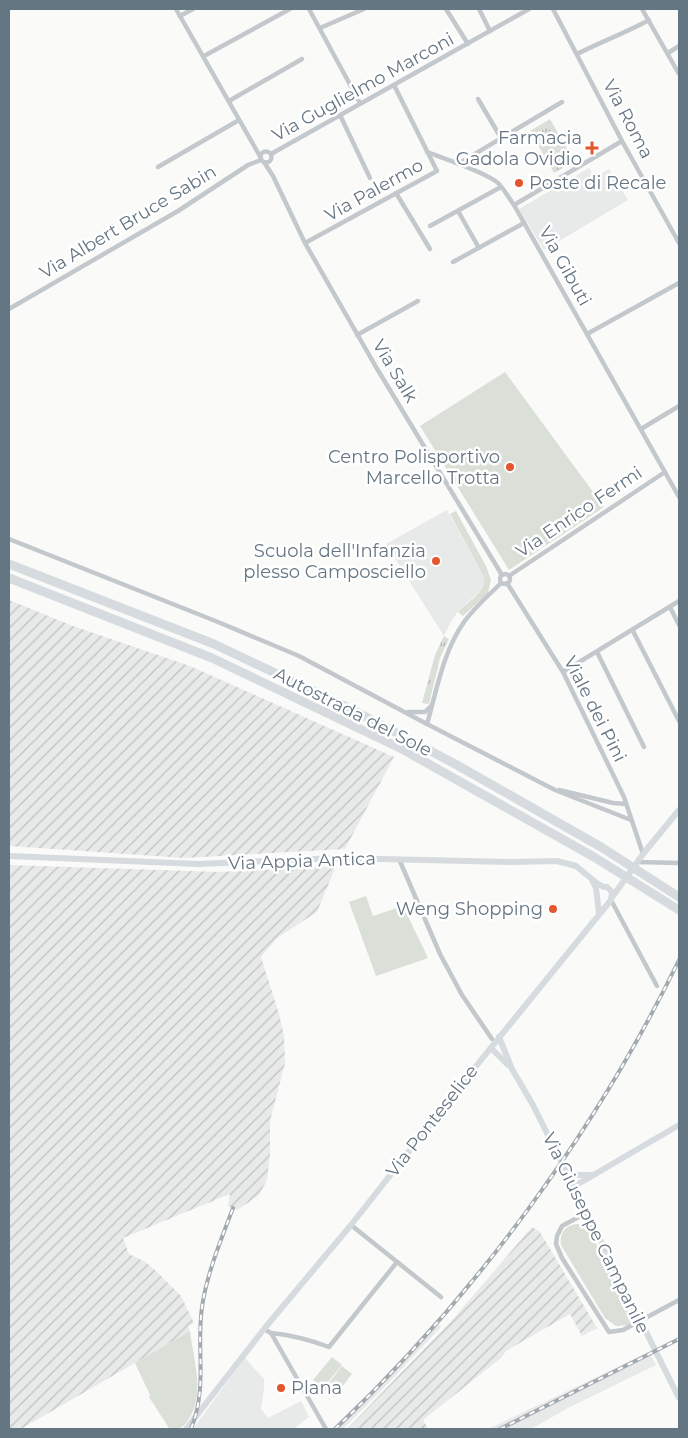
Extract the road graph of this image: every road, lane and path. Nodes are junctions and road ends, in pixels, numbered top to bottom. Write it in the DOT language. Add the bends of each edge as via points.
graph roads {
  1 [pos="176,9"];
  2 [pos="193,9"];
  3 [pos="290,9"];
  4 [pos="309,9"];
  5 [pos="364,9"];
  6 [pos="446,9"];
  7 [pos="479,9"];
  8 [pos="529,9"];
  9 [pos="553,9"];
  10 [pos="642,9"];
  11 [pos="180,16"];
  12 [pos="649,20"];
  13 [pos="320,28"];
  14 [pos="490,31"];
  15 [pos="468,44"];
  16 [pos="679,46"];
  17 [pos="668,53"];
  18 [pos="578,54"];
  19 [pos="204,56"];
  20 [pos="302,59"];
  21 [pos="679,74"];
  22 [pos="394,85"];
  23 [pos="478,99"];
  24 [pos="229,100"];
  25 [pos="562,102"];
  26 [pos="360,103"];
  27 [pos="340,115"];
  28 [pos="239,120"];
  29 [pos="501,138"];
  30 [pos="622,141"];
  31 [pos="254,145"];
  32 [pos="427,152"];
  33 [pos="270,155"];
  34 [pos="262,160"];
  35 [pos="458,164"];
  36 [pos="158,167"];
  37 [pos="273,176"];
  38 [pos="370,178"];
  39 [pos="501,187"];
  40 [pos="396,193"];
  41 [pos="514,205"];
  42 [pos="458,211"];
  43 [pos="524,223"];
  44 [pos="430,226"];
  45 [pos="305,243"];
  46 [pos="679,243"];
  47 [pos="479,248"];
  48 [pos="430,249"];
  49 [pos="453,262"];
  50 [pos="679,283"];
  51 [pos="418,301"];
  52 [pos="9,309"];
  53 [pos="587,334"];
  54 [pos="358,335"];
  55 [pos="679,406"];
  56 [pos="641,429"];
  57 [pos="665,472"];
  58 [pos="679,497"];
  59 [pos="9,540"];
  60 [pos="9,564"];
  61 [pos="502,575"];
  62 [pos="509,576"];
  63 [pos="9,578"];
  64 [pos="501,582"];
  65 [pos="507,583"];
  66 [pos="679,601"];
  67 [pos="670,607"];
  68 [pos="679,625"];
  69 [pos="633,631"];
  70 [pos="597,652"];
  71 [pos="563,672"];
  72 [pos="432,705"];
  73 [pos="404,712"];
  74 [pos="679,721"];
  75 [pos="427,724"];
  76 [pos="644,747"];
  77 [pos="554,790"];
  78 [pos="626,804"];
  79 [pos="678,814"];
  80 [pos="631,820"];
  81 [pos="643,854"];
  82 [pos="9,856"];
  83 [pos="399,859"];
  84 [pos="637,862"];
  85 [pos="679,863"];
  86 [pos="591,879"];
  87 [pos="620,885"];
  88 [pos="605,887"];
  89 [pos="597,896"];
  90 [pos="679,897"];
  91 [pos="611,900"];
  92 [pos="679,910"];
  93 [pos="599,913"];
  94 [pos="657,986"];
  95 [pos="496,1038"];
  96 [pos="491,1048"];
  97 [pos="512,1069"];
  98 [pos="679,1125"];
  99 [pos="565,1170"];
  100 [pos="596,1173"];
  101 [pos="573,1187"];
  102 [pos="586,1213"];
  103 [pos="350,1224"];
  104 [pos="397,1262"];
  105 [pos="441,1297"];
  106 [pos="679,1300"];
  107 [pos="264,1329"];
  108 [pos="271,1333"];
  109 [pos="679,1398"];
  110 [pos="186,1429"];
  111 [pos="326,1429"];
  1 -- 11 [label="street, Via Salk"];
  2 -- 11 [label="street"];
  3 -- 19 [label="street"];
  4 -- 13 [label="street"];
  5 -- 13 [label="street"];
  6 -- 15 [label="street, Via Guglielmo Marconi"];
  7 -- 14 [label="street"];
  8 -- 14 [label="street, Via Guglielmo Marconi"];
  9 -- 18 [label="street, Via Roma"];
  10 -- 12 [label="street"];
  11 -- 19 [label="street, Via Salk"];
  12 -- 17 [label="street"];
  12 -- 18 [label="street"];
  13 -- 26 [label="street"];
  14 -- 15 [label="street, Via Guglielmo Marconi"];
  15 -- 22 [label="street, Via Guglielmo Marconi"];
  16 -- 17 [label="street"];
  17 -- 21 [label="street"];
  18 -- 30 [label="street, Via Roma"];
  19 -- 24 [label="street, Via Salk"];
  20 -- 24 [label="street"];
  22 -- 26 [label="street, Via Guglielmo Marconi"];
  22 -- 32 [label="street"];
  23 -- 29 [label="street"];
  24 -- 28 [label="street, Via Salk"];
  25 -- 29 [label="street"];
  26 -- 27 [label="street, Via Guglielmo Marconi"];
  27 -- 33 [label="street, Via Guglielmo Marconi"];
  27 -- 38 [label="street"];
  28 -- 31 [label="street, Via Salk"];
  28 -- 36 [label="street"];
  29 -- 35 [label="street"];
  30 -- 41 [label="street"];
  30 -- 46 [label="street, Via Roma"];
  31 -- 33 [label="street"];
  31 -- 34 [label="street, Via Salk"];
  32 -- 35 [label="street, Via Gibuti"];
  32 -- 40 [label="street, Via Palermo" via="437,171"];
  33 -- 34 [label="street" via="268,162"];
  33 -- 34 [label="street" via="263,153"];
  33 -- 37 [label="street, Via Salk"];
  34 -- 37 [label="street, Via Salk"];
  34 -- 52 [label="street, Via Albert Bruce Sabin" via="248,165 178,211"];
  35 -- 39 [label="street, Via Gibuti" via="485,175"];
  37 -- 45 [label="street, Via Salk"];
  39 -- 41 [label="street, Via Gibuti"];
  39 -- 42 [label="street"];
  40 -- 45 [label="street, Via Palermo"];
  40 -- 48 [label="street"];
  41 -- 43 [label="street, Via Gibuti"];
  42 -- 44 [label="street"];
  42 -- 47 [label="street"];
  43 -- 47 [label="street"];
  43 -- 53 [label="street, Via Gibuti"];
  45 -- 54 [label="street, Via Salk"];
  47 -- 49 [label="street"];
  50 -- 53 [label="street"];
  51 -- 54 [label="street"];
  53 -- 56 [label="street, Via Gibuti"];
  54 -- 61 [label="street, Via Salk"];
  55 -- 56 [label="street"];
  56 -- 57 [label="street, Via Gibuti"];
  57 -- 58 [label="street, Via Gibuti"];
  57 -- 62 [label="street, Via Enrico Fermi"];
  59 -- 73 [label="street" via="299,656"];
  60 -- 90 [label="highway, Autostrada del Sole" via="214,644 409,738 601,847"];
  61 -- 62 [label="street"];
  61 -- 64 [label="street"];
  62 -- 65 [label="street"];
  63 -- 92 [label="highway, Autostrada del Sole" via="212,658 402,749 594,857"];
  64 -- 65 [label="street"];
  64 -- 72 [label="street" via="469,616 454,638 445,657"];
  65 -- 71 [label="street, Viale dei Pini"];
  66 -- 67 [label="street"];
  67 -- 68 [label="street"];
  67 -- 69 [label="street"];
  69 -- 70 [label="street"];
  69 -- 74 [label="street"];
  70 -- 71 [label="street"];
  70 -- 76 [label="street"];
  71 -- 78 [label="street, Viale dei Pini"];
  72 -- 73 [label="street" via="425,712"];
  72 -- 75 [label="street"];
  73 -- 75 [label="street"];
  75 -- 77 [label="street"];
  77 -- 78 [label="street"];
  77 -- 80 [label="street"];
  78 -- 80 [label="street, Viale dei Pini"];
  79 -- 81 [label="street, Via Ponteselice"];
  80 -- 81 [label="street, Viale dei Pini"];
  81 -- 84 [label="street, Via Ponteselice"];
  82 -- 83 [label="street, Via Appia Antica" via="198,864 338,858"];
  83 -- 86 [label="street, Via Appia Antica" via="557,861 576,866"];
  83 -- 95 [label="street" via="440,954 462,994"];
  84 -- 85 [label="street"];
  84 -- 87 [label="street, Via Ponteselice"];
  86 -- 88 [label="street, Via Appia Antica"];
  86 -- 89 [label="street"];
  87 -- 88 [label="street"];
  87 -- 91 [label="street, Via Ponteselice"];
  88 -- 89 [label="street" via="599,889"];
  88 -- 91 [label="street" via="611,890"];
  89 -- 91 [label="street" via="601,903"];
  89 -- 93 [label="street"];
  91 -- 93 [label="street, Via Ponteselice"];
  91 -- 94 [label="street"];
  93 -- 95 [label="street, Via Ponteselice"];
  95 -- 96 [label="street, Via Ponteselice"];
  95 -- 97 [label="street, Via Giuseppe Campanile"];
  96 -- 97 [label="street, Via Giuseppe Campanile"];
  96 -- 103 [label="street, Via Ponteselice"];
  97 -- 99 [label="street, Via Giuseppe Campanile"];
  98 -- 100 [label="street"];
  99 -- 100 [label="street" via="584,1176"];
  99 -- 101 [label="street, Via Giuseppe Campanile"];
  100 -- 101 [label="street"];
  101 -- 102 [label="street, Via Giuseppe Campanile"];
  102 -- 106 [label="street" via="562,1226 556,1239 558,1250 609,1332 623,1330"];
  102 -- 109 [label="street, Via Giuseppe Campanile"];
  103 -- 104 [label="street"];
  103 -- 107 [label="street, Via Ponteselice"];
  104 -- 105 [label="street"];
  104 -- 108 [label="street" via="329,1347 290,1335"];
  107 -- 108 [label="street"];
  107 -- 110 [label="street, Via Ponteselice"];
  108 -- 111 [label="street"];
}
